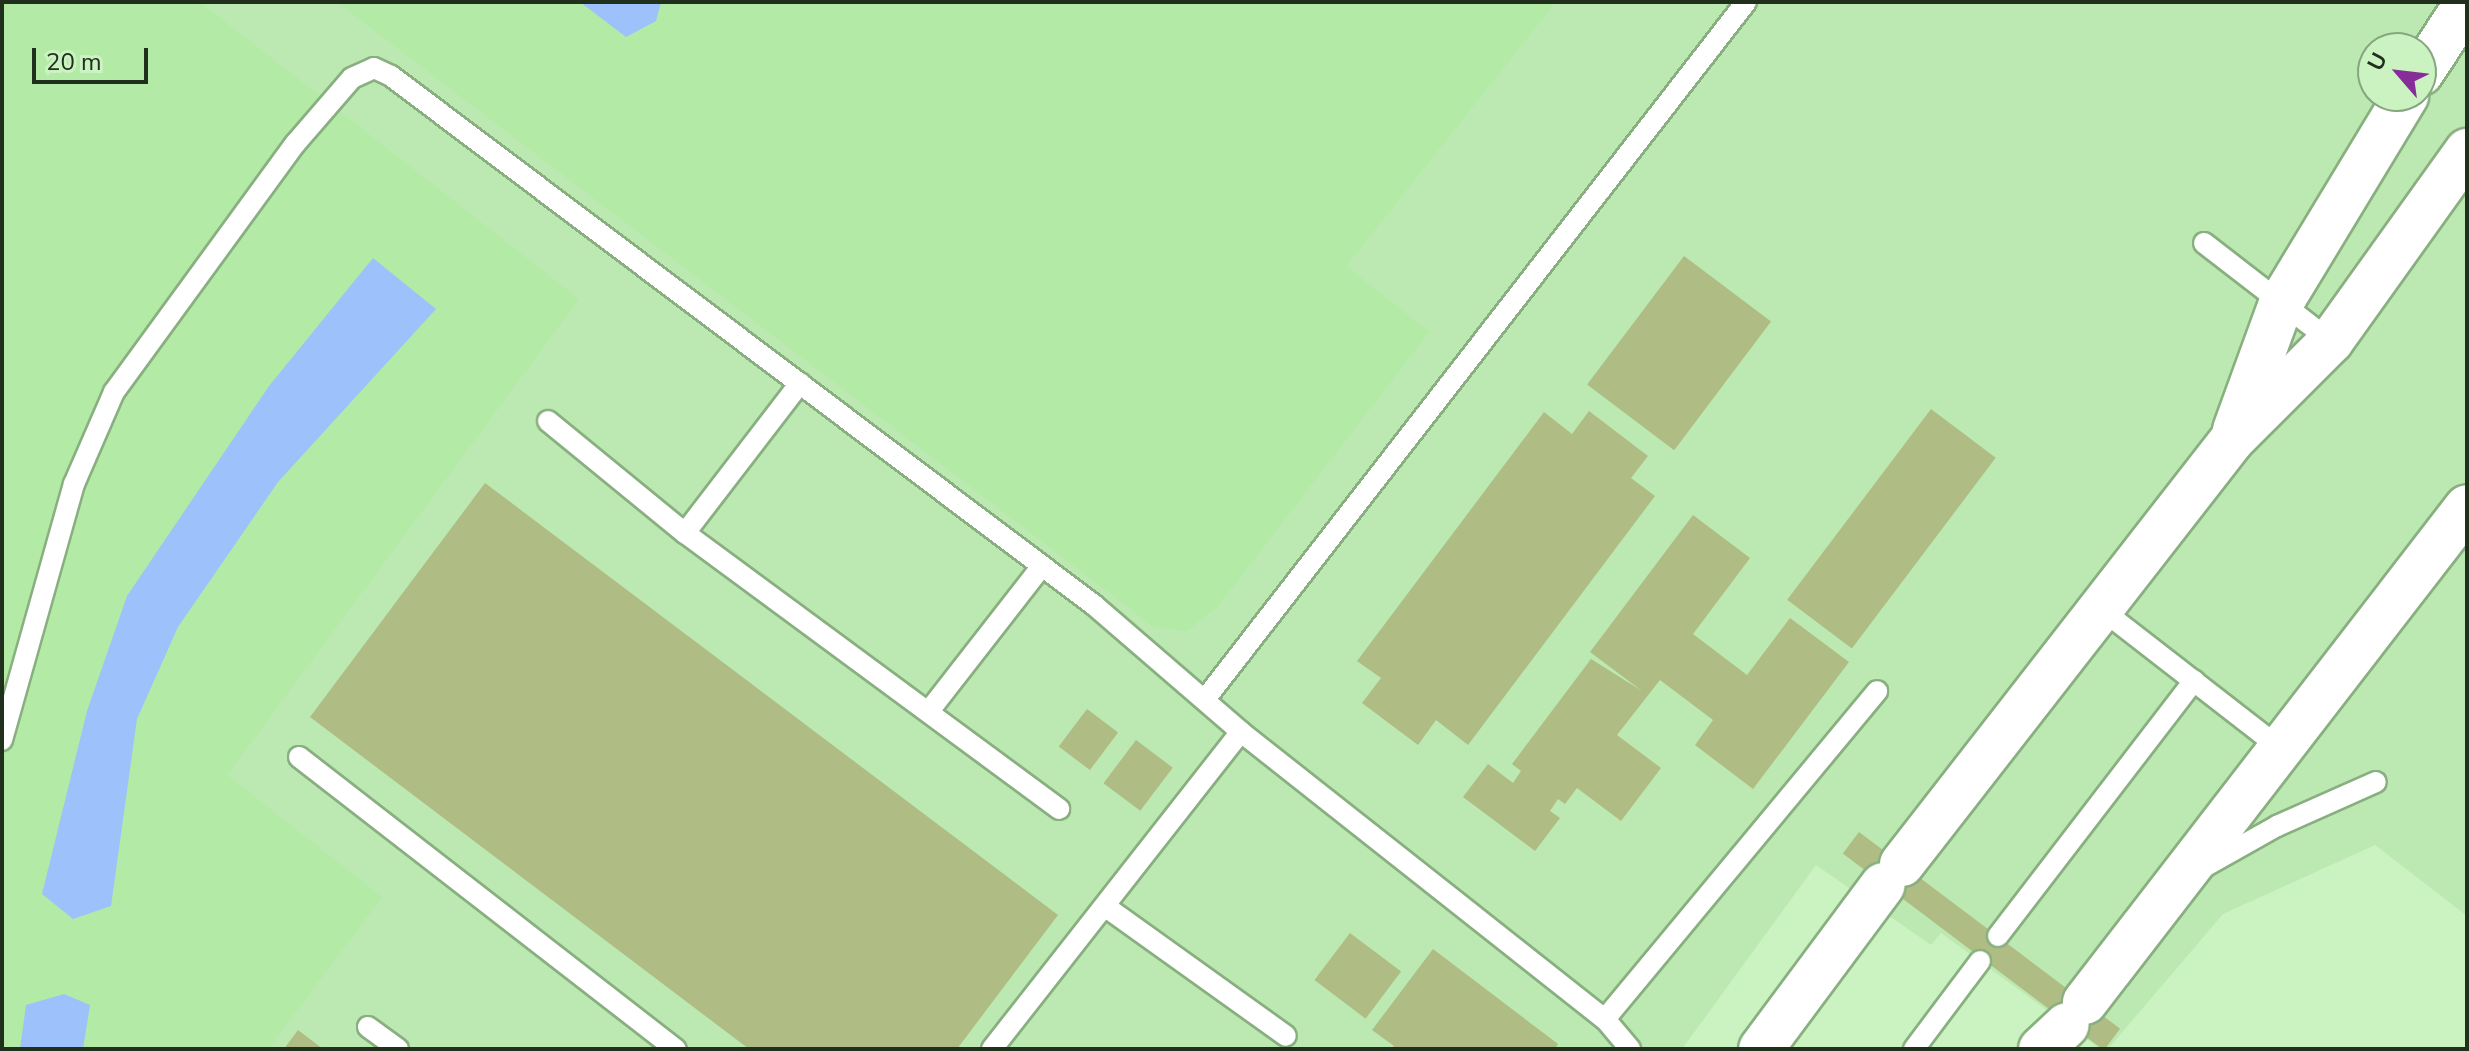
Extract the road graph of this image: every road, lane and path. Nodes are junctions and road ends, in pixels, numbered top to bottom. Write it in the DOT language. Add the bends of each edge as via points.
graph roads {
  1 [pos="1746,2"];
  2 [pos="2467,3"];
  3 [pos="2437,49"];
  4 [pos="2396,112"];
  5 [pos="2467,151"];
  6 [pos="2204,243"];
  7 [pos="2282,301"];
  8 [pos="2331,341"];
  9 [pos="800,383"];
  10 [pos="548,421"];
  11 [pos="2232,440"];
  12 [pos="2467,507"];
  13 [pos="685,533"];
  14 [pos="1042,566"];
  15 [pos="2101,609"];
  16 [pos="2194,681"];
  17 [pos="1877,691"];
  18 [pos="1206,698"];
  19 [pos="929,711"];
  20 [pos="1241,732"];
  21 [pos="2,740"];
  22 [pos="2279,747"];
  23 [pos="299,757"];
  24 [pos="2376,782"];
  25 [pos="1059,809"];
  26 [pos="2176,882"];
  27 [pos="1106,907"];
  28 [pos="1998,936"];
  29 [pos="1980,961"];
  30 [pos="1605,1019"];
  31 [pos="2064,1025"];
  32 [pos="368,1027"];
  33 [pos="1286,1036"];
  34 [pos="398,1049"];
  35 [pos="676,1049"];
  36 [pos="992,1049"];
  37 [pos="1630,1049"];
  38 [pos="1761,1049"];
  39 [pos="1914,1049"];
  1 -- 18 [label="lane"];
  2 -- 3 [label="street"];
  4 -- 7 [label="street"];
  5 -- 8 [label="street"];
  6 -- 7 [label="lane"];
  7 -- 8 [label="lane"];
  7 -- 11 [label="street"];
  8 -- 11 [label="street"];
  9 -- 13 [label="lane"];
  9 -- 14 [label="lane"];
  9 -- 21 [label="lane" via="391,76 374,68 363,71 295,144 114,392 74,484"];
  10 -- 13 [label="lane"];
  11 -- 15 [label="street"];
  12 -- 22 [label="street"];
  13 -- 19 [label="lane"];
  14 -- 18 [label="lane"];
  14 -- 19 [label="lane"];
  15 -- 16 [label="lane"];
  15 -- 38 [label="street"];
  16 -- 22 [label="lane"];
  16 -- 28 [label="lane"];
  17 -- 30 [label="lane"];
  18 -- 20 [label="lane"];
  19 -- 25 [label="lane"];
  20 -- 27 [label="lane"];
  20 -- 30 [label="lane"];
  22 -- 26 [label="street"];
  23 -- 35 [label="lane"];
  24 -- 26 [label="lane" via="2277,826"];
  26 -- 31 [label="street"];
  27 -- 33 [label="lane"];
  27 -- 36 [label="lane"];
  29 -- 39 [label="lane"];
  30 -- 37 [label="lane"];
  32 -- 34 [label="lane"];
}
